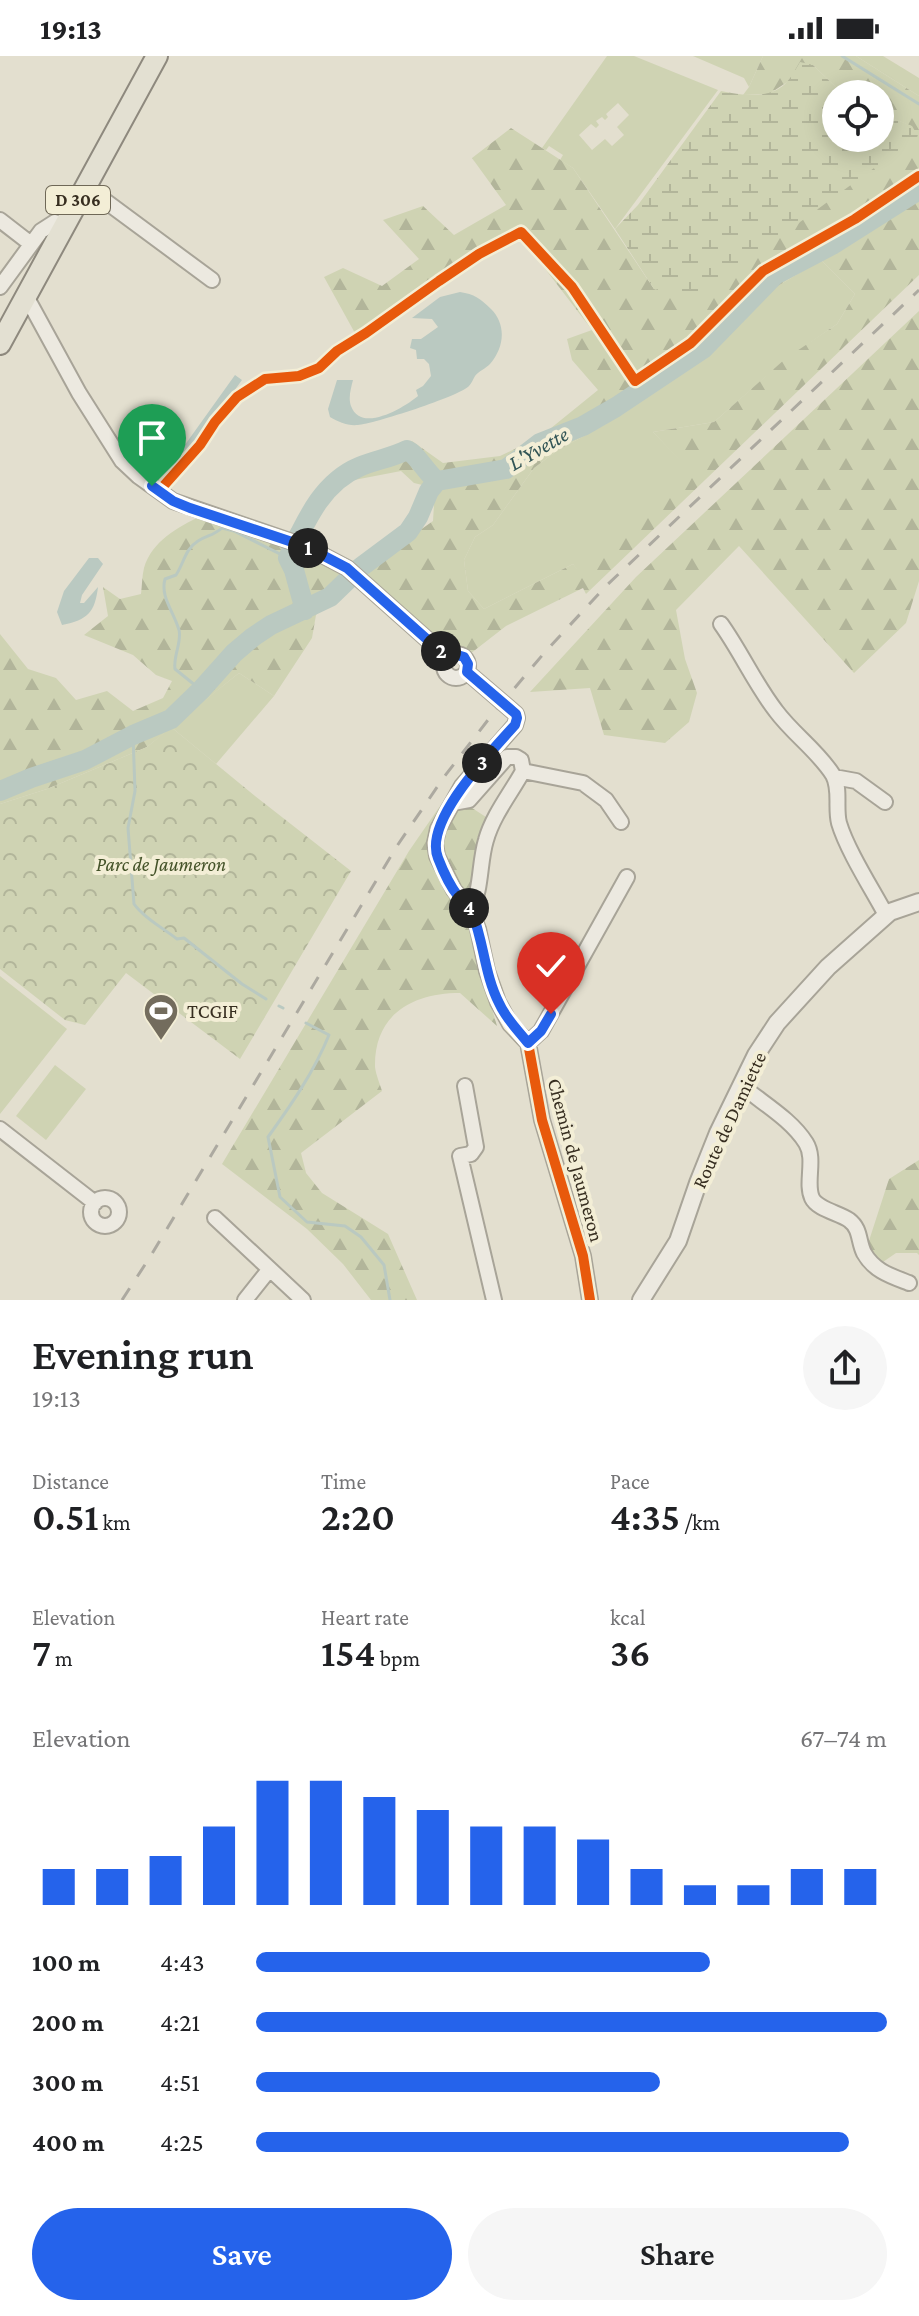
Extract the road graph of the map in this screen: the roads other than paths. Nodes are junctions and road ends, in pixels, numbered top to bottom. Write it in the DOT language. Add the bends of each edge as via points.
graph roads {
  1 [pos="157,56"];
  2 [pos="85,186"];
  3 [pos="0,220"];
  4 [pos="65,224"];
  5 [pos="31,244"];
  6 [pos="212,280"];
  7 [pos="0,287"];
  8 [pos="26,296"];
  9 [pos="0,344"];
  10 [pos="721,624"];
  11 [pos="523,771"];
  12 [pos="834,777"];
  13 [pos="885,802"];
  14 [pos="453,803"];
  15 [pos="621,822"];
  16 [pos="627,877"];
  17 [pos="919,902"];
  18 [pos="471,910"];
  19 [pos="886,915"];
  20 [pos="528,1043"];
  21 [pos="741,1085"];
  22 [pos="465,1086"];
  23 [pos="0,1129"];
  24 [pos="95,1203"];
  25 [pos="215,1218"];
  26 [pos="269,1270"];
  27 [pos="909,1283"];
  28 [pos="245,1300"];
  29 [pos="303,1300"];
  30 [pos="494,1300"];
  31 [pos="590,1300"];
  32 [pos="641,1300"];
  1 -- 2 [label="main road, D 306"];
  2 -- 4 [label="main road, D 306"];
  2 -- 6 [label="street"];
  3 -- 5 [label="street"];
  4 -- 5 [label="street" via="55,222"];
  4 -- 8 [label="main road, D 306"];
  5 -- 7 [label="street"];
  8 -- 9 [label="main road, D 306"];
  8 -- 14 [label="street, Chemin de Jaumeron" via="79,393 122,461 138,476 182,505 307,547 347,568 448,658 464,657 467,672 516,714 515,725"];
  10 -- 12 [label="street" via="777,712"];
  11 -- 14 [label="street" via="521,760 507,757 469,800"];
  11 -- 15 [label="street" via="583,783 606,800"];
  11 -- 18 [label="street" via="486,839"];
  12 -- 13 [label="street" via="856,781"];
  12 -- 19 [label="street" via="838,821"];
  14 -- 18 [label="street, Chemin de Jaumeron" via="438,829 437,856"];
  16 -- 20 [label="street" via="541,1031"];
  17 -- 19 [label="street, Route de Damiette"];
  18 -- 20 [label="street, Chemin de Jaumeron" via="498,1002"];
  19 -- 21 [label="street, Route de Damiette" via="777,1023"];
  20 -- 31 [label="street, Chemin de Jaumeron" via="542,1120 583,1256"];
  21 -- 27 [label="street" via="805,1142 815,1202 858,1229 864,1252 878,1271"];
  21 -- 32 [label="street, Route de Damiette" via="678,1241"];
  22 -- 30 [label="street" via="476,1147 460,1156"];
  23 -- 24 [label="street"];
  25 -- 26 [label="street"];
  26 -- 28 [label="street"];
  26 -- 29 [label="street"];
}
